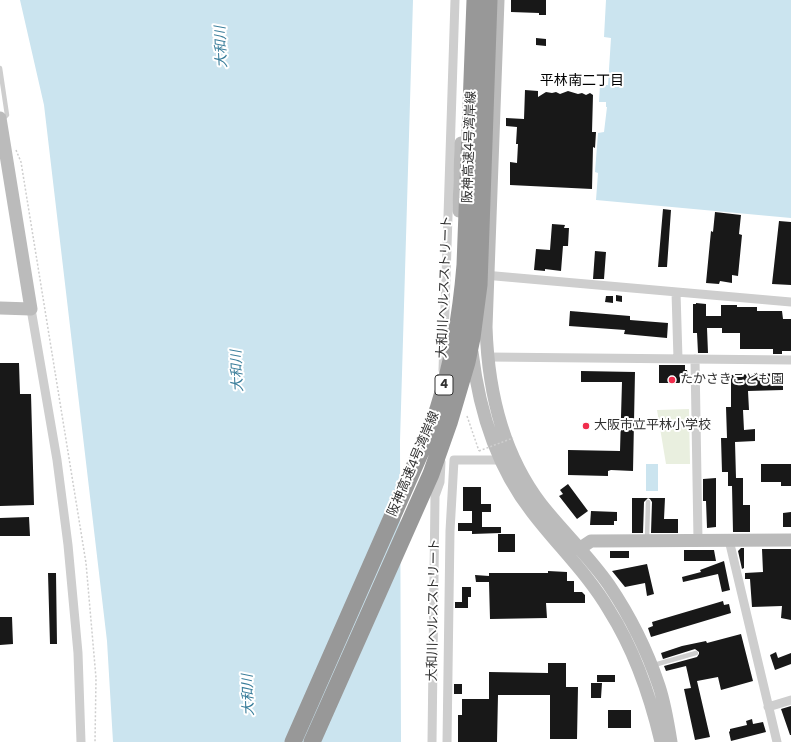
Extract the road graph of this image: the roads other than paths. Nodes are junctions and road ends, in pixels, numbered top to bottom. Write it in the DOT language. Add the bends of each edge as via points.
graph roads {
  1 [pos="455,0"];
  2 [pos="467,0"];
  3 [pos="475,0"];
  4 [pos="489,0"];
  5 [pos="498,0"];
  6 [pos="0,68"];
  7 [pos="0,119"];
  8 [pos="462,273"];
  9 [pos="488,275"];
  10 [pos="676,292"];
  11 [pos="791,302"];
  12 [pos="0,308"];
  13 [pos="31,309"];
  14 [pos="488,357"];
  15 [pos="678,359"];
  16 [pos="695,359"];
  17 [pos="791,360"];
  18 [pos="500,460"];
  19 [pos="648,502"];
  20 [pos="647,540"];
  21 [pos="698,540"];
  22 [pos="729,540"];
  23 [pos="791,540"];
  24 [pos="579,549"];
  25 [pos="696,653"];
  26 [pos="652,666"];
  27 [pos="791,700"];
  28 [pos="768,707"];
  29 [pos="81,742"];
  30 [pos="293,742"];
  31 [pos="312,742"];
  32 [pos="432,742"];
  33 [pos="447,742"];
  34 [pos="661,742"];
  35 [pos="671,742"];
  36 [pos="777,742"];
  1 -- 32 [label="street, 大和川ヘルスストリート" via="440,482 435,496"];
  2 -- 8 [label="street" via="459,191"];
  3 -- 30 [label="highway, 阪神高速4号湾岸線 / 4, bridge" via="465,265 458,327 447,377 422,449"];
  4 -- 31 [label="highway, 阪神高速4号湾岸線 / 4, bridge" via="479,285 467,362 431,474"];
  5 -- 9 [label="street"];
  6 -- 7 [label="lane" via="7,115 5,119"];
  7 -- 13 [label="street"];
  8 -- 9 [label="street"];
  8 -- 18 [label="street" via="481,403"];
  9 -- 10 [label="street"];
  9 -- 14 [label="street"];
  10 -- 11 [label="street"];
  10 -- 15 [label="street"];
  12 -- 13 [label="street"];
  13 -- 29 [label="street" via="57,460 68,545 78,653"];
  14 -- 15 [label="street"];
  14 -- 24 [label="street" via="500,423 517,465 540,502"];
  15 -- 16 [label="street"];
  16 -- 17 [label="street"];
  16 -- 21 [label="street"];
  18 -- 33 [label="street" via="454,460 450,531"];
  18 -- 34 [label="street" via="531,511 586,577 620,627 647,689"];
  19 -- 20 [label="lane"];
  20 -- 21 [label="street"];
  20 -- 24 [label="street" via="591,541"];
  21 -- 22 [label="street"];
  22 -- 23 [label="street"];
  22 -- 28 [label="street"];
  24 -- 26 [label="street" via="624,610"];
  25 -- 26 [label="lane"];
  26 -- 35 [label="street"];
  27 -- 28 [label="street"];
  28 -- 36 [label="street"];
}
